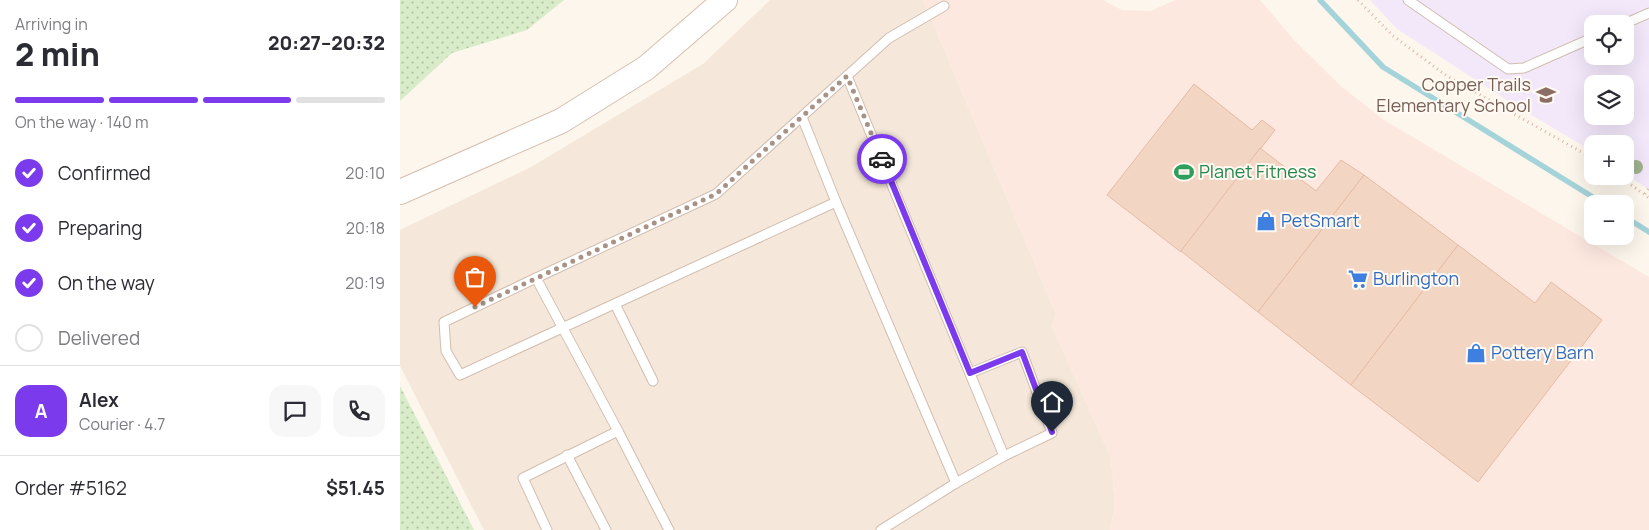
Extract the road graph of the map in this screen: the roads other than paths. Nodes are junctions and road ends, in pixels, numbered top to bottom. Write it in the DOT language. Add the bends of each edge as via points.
graph roads {
  1 [pos="724,0"];
  2 [pos="1408,0"];
  3 [pos="944,6"];
  4 [pos="1649,13"];
  5 [pos="1634,20"];
  6 [pos="1584,42"];
  7 [pos="847,76"];
  8 [pos="802,117"];
  9 [pos="400,192"];
  10 [pos="836,202"];
  11 [pos="536,278"];
  12 [pos="615,304"];
  13 [pos="562,328"];
  14 [pos="970,373"];
  15 [pos="653,381"];
  16 [pos="618,431"];
  17 [pos="566,455"];
  18 [pos="1004,456"];
  19 [pos="956,483"];
  20 [pos="547,530"];
  21 [pos="606,530"];
  22 [pos="669,530"];
  23 [pos="881,530"];
  1 -- 9 [label="street" via="646,68 569,116"];
  2 -- 6 [label="lane" via="1508,69 1524,68"];
  3 -- 7 [label="lane" via="889,38"];
  4 -- 5 [label="lane"];
  7 -- 8 [label="lane"];
  7 -- 14 [label="lane"];
  8 -- 10 [label="lane"];
  8 -- 11 [label="lane" via="716,194"];
  10 -- 12 [label="lane"];
  10 -- 19 [label="lane"];
  11 -- 13 [label="lane"];
  11 -- 13 [label="lane" via="444,322 446,351 460,375"];
  12 -- 13 [label="lane"];
  12 -- 15 [label="lane"];
  13 -- 16 [label="lane"];
  14 -- 18 [label="lane"];
  14 -- 18 [label="lane" via="1022,352 1052,432"];
  16 -- 17 [label="lane"];
  16 -- 22 [label="lane"];
  17 -- 20 [label="lane" via="523,478"];
  17 -- 21 [label="lane"];
  18 -- 19 [label="lane"];
  19 -- 23 [label="lane"];
}
